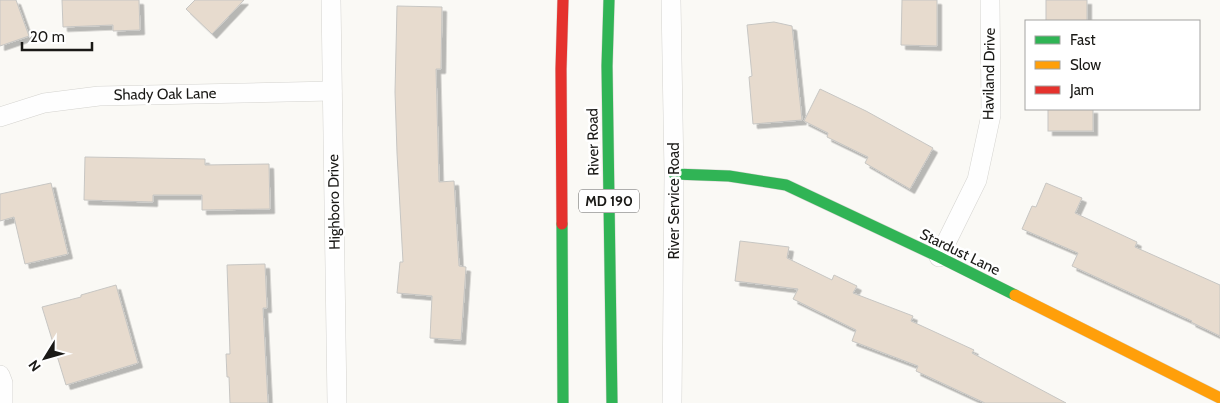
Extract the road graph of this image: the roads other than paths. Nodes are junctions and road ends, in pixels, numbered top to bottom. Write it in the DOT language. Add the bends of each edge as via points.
graph roads {
  1 [pos="331,0"];
  2 [pos="563,0"];
  3 [pos="609,0"];
  4 [pos="671,0"];
  5 [pos="990,0"];
  6 [pos="332,91"];
  7 [pos="0,117"];
  8 [pos="674,174"];
  9 [pos="939,258"];
  10 [pos="0,375"];
  11 [pos="1220,398"];
  12 [pos="3,403"];
  13 [pos="337,403"];
  14 [pos="563,403"];
  15 [pos="612,403"];
  16 [pos="672,403"];
  1 -- 6 [label="street, Highboro Drive"];
  2 -- 14 [label="main road, River Road / MD 190"];
  3 -- 15 [label="main road, River Road / MD 190"];
  4 -- 8 [label="street, River Service Road"];
  5 -- 9 [label="street, Haviland Drive" via="991,115 977,180"];
  6 -- 7 [label="street, Shady Oak Lane" via="99,96 44,103"];
  6 -- 13 [label="street, Highboro Drive"];
  8 -- 9 [label="main road, Stardust Lane" via="729,176 786,185"];
  8 -- 16 [label="street, River Service Road"];
  9 -- 11 [label="main road, Stardust Lane"];
  10 -- 12 [label="street"];
}
